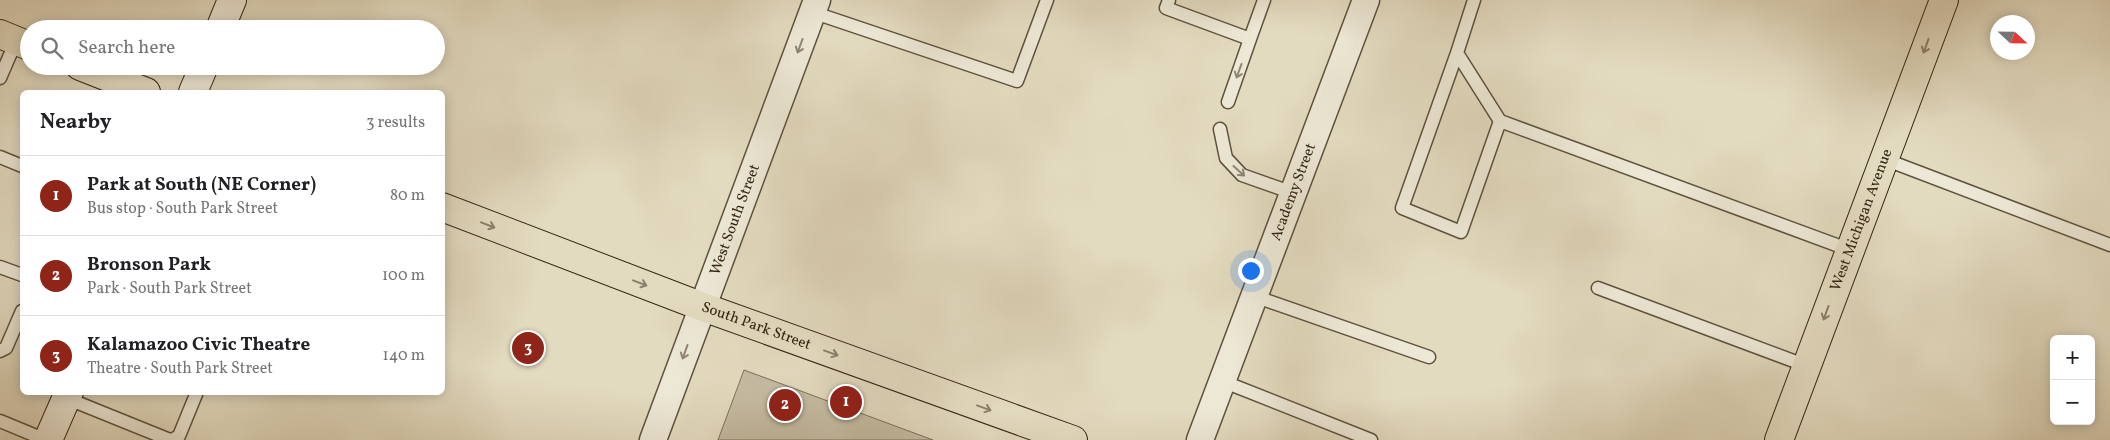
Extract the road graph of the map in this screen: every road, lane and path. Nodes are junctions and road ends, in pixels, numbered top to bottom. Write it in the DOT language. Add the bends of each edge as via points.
graph roads {
  1 [pos="232,0"];
  2 [pos="1047,0"];
  3 [pos="1169,0"];
  4 [pos="1264,0"];
  5 [pos="1366,0"];
  6 [pos="1474,0"];
  7 [pos="1944,0"];
  8 [pos="814,6"];
  9 [pos="224,20"];
  10 [pos="1250,39"];
  11 [pos="15,40"];
  12 [pos="1456,53"];
  13 [pos="103,75"];
  14 [pos="200,75"];
  15 [pos="0,78"];
  16 [pos="141,90"];
  17 [pos="194,90"];
  18 [pos="1228,102"];
  19 [pos="1500,121"];
  20 [pos="1220,129"];
  21 [pos="0,157"];
  22 [pos="1884,158"];
  23 [pos="20,165"];
  24 [pos="1293,193"];
  25 [pos="445,208"];
  26 [pos="2110,245"];
  27 [pos="1850,250"];
  28 [pos="0,267"];
  29 [pos="20,274"];
  30 [pos="1598,288"];
  31 [pos="1254,296"];
  32 [pos="703,307"];
  33 [pos="20,316"];
  34 [pos="0,351"];
  35 [pos="1429,357"];
  36 [pos="1807,366"];
  37 [pos="1222,381"];
  38 [pos="68,395"];
  39 [pos="196,395"];
  40 [pos="0,421"];
  41 [pos="47,440"];
  42 [pos="171,440"];
  43 [pos="653,440"];
  44 [pos="1073,440"];
  45 [pos="1200,440"];
  46 [pos="1372,440"];
  47 [pos="1779,440"];
  1 -- 9 [label="street"];
  2 -- 8 [label="lane" via="1016,81"];
  3 -- 10 [label="lane" via="1166,8"];
  4 -- 10 [label="lane"];
  5 -- 24 [label="street, Academy Street"];
  6 -- 12 [label="lane"];
  7 -- 22 [label="main road, West Michigan Avenue, one-way"];
  8 -- 32 [label="street, West South Street, one-way"];
  10 -- 18 [label="lane, one-way"];
  11 -- 15 [label="lane"];
  12 -- 19 [label="lane"];
  12 -- 19 [label="lane" via="1402,208 1461,232"];
  13 -- 16 [label="main road"];
  14 -- 17 [label="street"];
  19 -- 27 [label="lane"];
  20 -- 24 [label="lane, one-way" via="1226,158 1242,175"];
  21 -- 23 [label="lane"];
  22 -- 26 [label="lane"];
  22 -- 27 [label="main road, West Michigan Avenue"];
  24 -- 31 [label="street, Academy Street"];
  25 -- 32 [label="main road, South Park Street, one-way"];
  27 -- 36 [label="main road, West Michigan Avenue, one-way"];
  28 -- 29 [label="lane"];
  30 -- 36 [label="lane"];
  31 -- 35 [label="lane"];
  31 -- 37 [label="street, Academy Street"];
  32 -- 43 [label="street, West South Street, one-way"];
  32 -- 44 [label="main road, South Park Street, one-way"];
  33 -- 34 [label="lane" via="6,348"];
  36 -- 47 [label="main road, West Michigan Avenue"];
  37 -- 45 [label="street, Academy Street"];
  37 -- 46 [label="lane"];
  38 -- 41 [label="street"];
  38 -- 42 [label="lane"];
  39 -- 42 [label="lane" via="179,436"];
  40 -- 41 [label="lane"];
}
